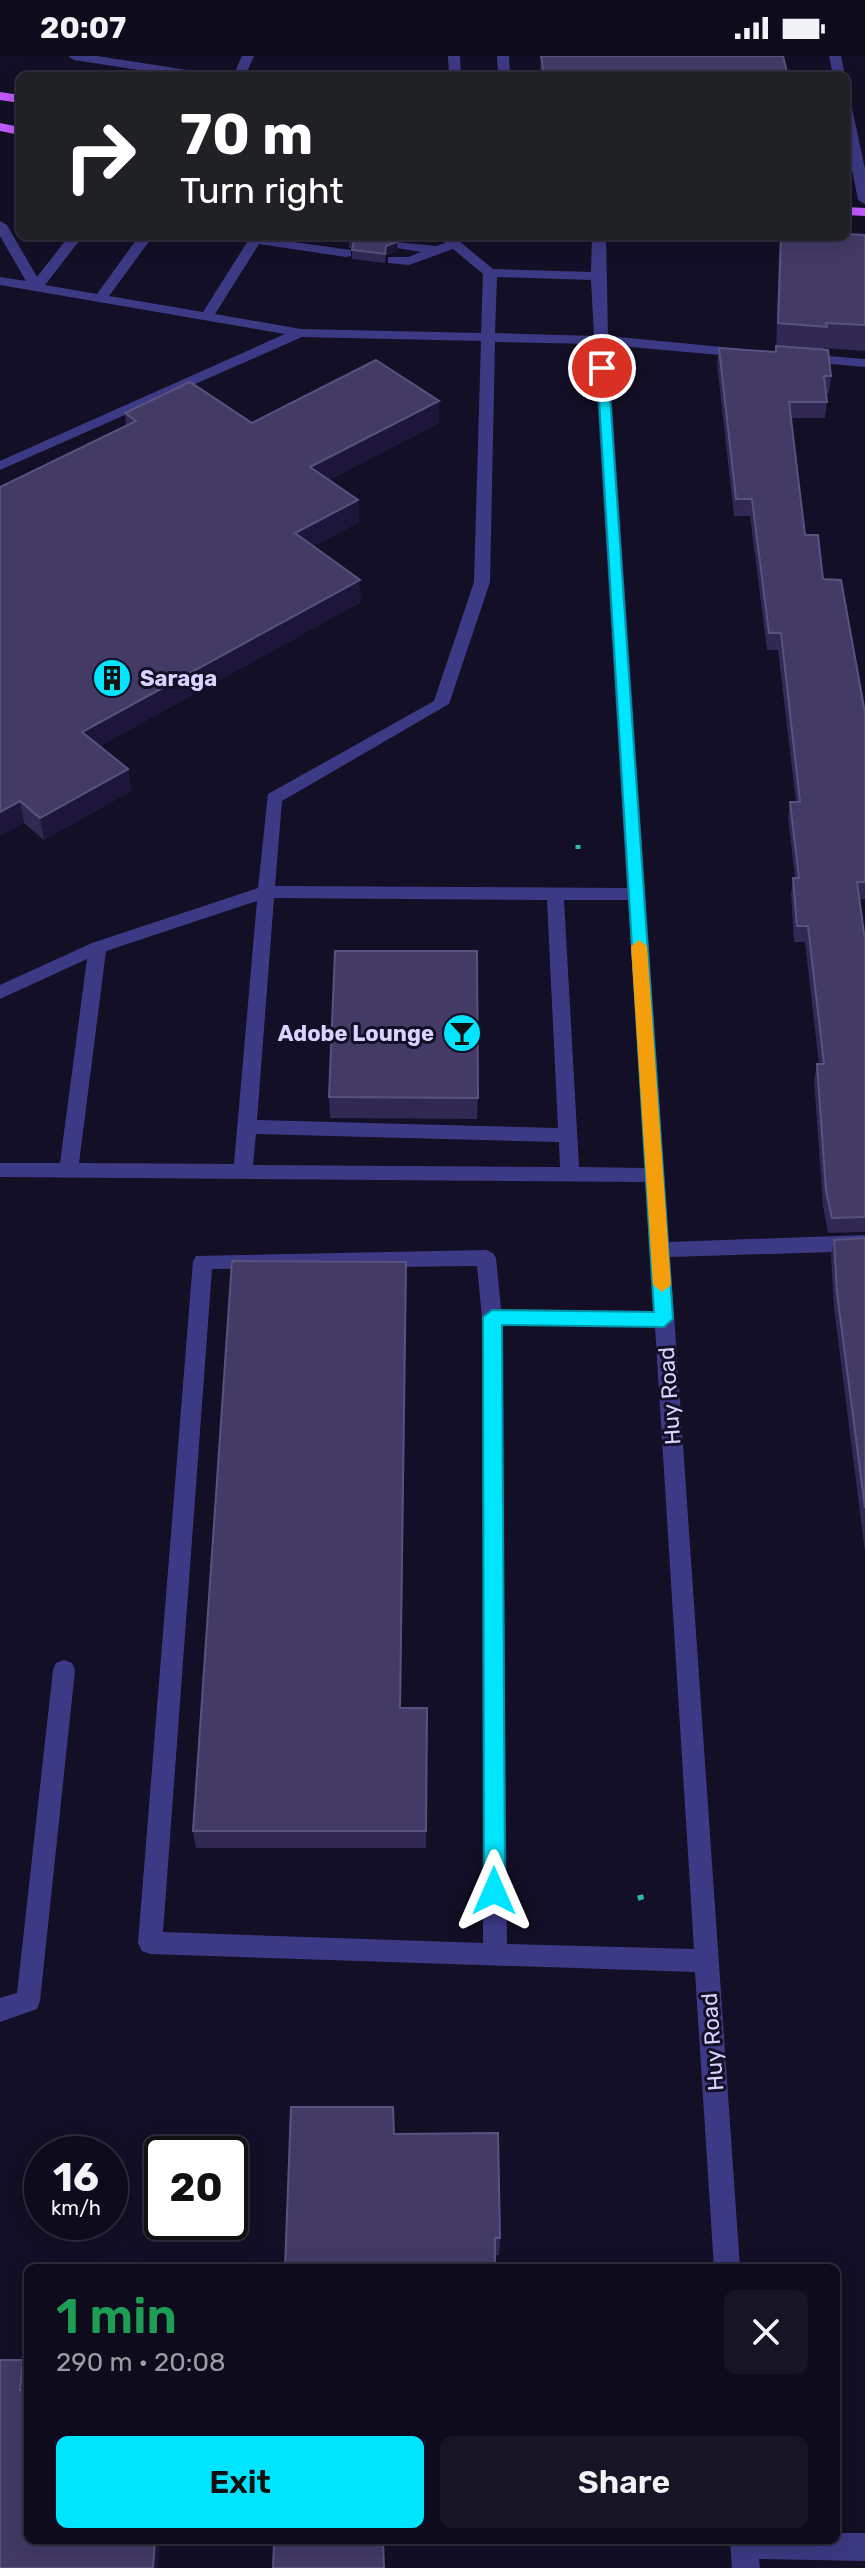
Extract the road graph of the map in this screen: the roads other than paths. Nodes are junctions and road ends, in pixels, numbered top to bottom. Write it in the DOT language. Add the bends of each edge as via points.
graph roads {
  1 [pos="74,56"];
  2 [pos="175,72"];
  3 [pos="850,127"];
  4 [pos="865,200"];
  5 [pos="0,224"];
  6 [pos="73,240"];
  7 [pos="143,240"];
  8 [pos="256,240"];
  9 [pos="269,240"];
  10 [pos="450,240"];
  11 [pos="599,240"];
  12 [pos="401,245"];
  13 [pos="438,250"];
  14 [pos="346,253"];
  15 [pos="393,260"];
  16 [pos="490,273"];
  17 [pos="598,276"];
  18 [pos="0,281"];
  19 [pos="36,287"];
  20 [pos="101,297"];
  21 [pos="207,316"];
  22 [pos="301,333"];
  23 [pos="490,338"];
  24 [pos="600,340"];
  25 [pos="761,354"];
  26 [pos="791,357"];
  27 [pos="865,363"];
  28 [pos="0,466"];
  29 [pos="264,892"];
  30 [pos="555,893"];
  31 [pos="636,894"];
  32 [pos="98,947"];
  33 [pos="0,993"];
  34 [pos="247,1127"];
  35 [pos="568,1135"];
  36 [pos="0,1170"];
  37 [pos="69,1170"];
  38 [pos="243,1173"];
  39 [pos="570,1174"];
  40 [pos="655,1175"];
  41 [pos="865,1243"];
  42 [pos="659,1250"];
  43 [pos="492,1317"];
  44 [pos="664,1319"];
  45 [pos="64,1670"];
  46 [pos="495,1955"];
  47 [pos="706,1961"];
  48 [pos="0,2010"];
  49 [pos="727,2264"];
  50 [pos="865,2547"];
  51 [pos="745,2551"];
  1 -- 2 [label="street"];
  3 -- 4 [label="street"];
  5 -- 19 [label="street"];
  6 -- 19 [label="street"];
  7 -- 20 [label="street"];
  8 -- 21 [label="street"];
  9 -- 14 [label="street"];
  10 -- 13 [label="street"];
  10 -- 16 [label="street"];
  11 -- 17 [label="street, Huy Road"];
  12 -- 13 [label="street"];
  13 -- 15 [label="street" via="409,261"];
  16 -- 17 [label="street"];
  16 -- 23 [label="street"];
  17 -- 24 [label="street, Huy Road"];
  18 -- 19 [label="street"];
  19 -- 20 [label="street"];
  20 -- 21 [label="street"];
  21 -- 22 [label="street"];
  22 -- 23 [label="street"];
  22 -- 28 [label="street"];
  23 -- 24 [label="street"];
  23 -- 29 [label="street" via="482,582 441,704 274,798"];
  24 -- 25 [label="street"];
  24 -- 31 [label="street, Huy Road"];
  26 -- 27 [label="street"];
  29 -- 30 [label="street"];
  29 -- 32 [label="street"];
  29 -- 34 [label="street"];
  30 -- 31 [label="street"];
  30 -- 35 [label="street"];
  31 -- 40 [label="street, Huy Road"];
  32 -- 33 [label="street"];
  32 -- 37 [label="street"];
  34 -- 35 [label="street"];
  34 -- 38 [label="street"];
  35 -- 39 [label="street"];
  36 -- 37 [label="street"];
  37 -- 38 [label="street"];
  38 -- 39 [label="street"];
  39 -- 40 [label="street"];
  40 -- 42 [label="street, Huy Road"];
  41 -- 42 [label="street"];
  42 -- 44 [label="street, Huy Road"];
  43 -- 44 [label="street"];
  43 -- 46 [label="street"];
  43 -- 46 [label="street" via="486,1258 203,1261 150,1943"];
  44 -- 47 [label="street, Huy Road"];
  45 -- 48 [label="street" via="28,2001"];
  46 -- 47 [label="street"];
  47 -- 49 [label="street, Huy Road"];
  50 -- 51 [label="street"];
}
